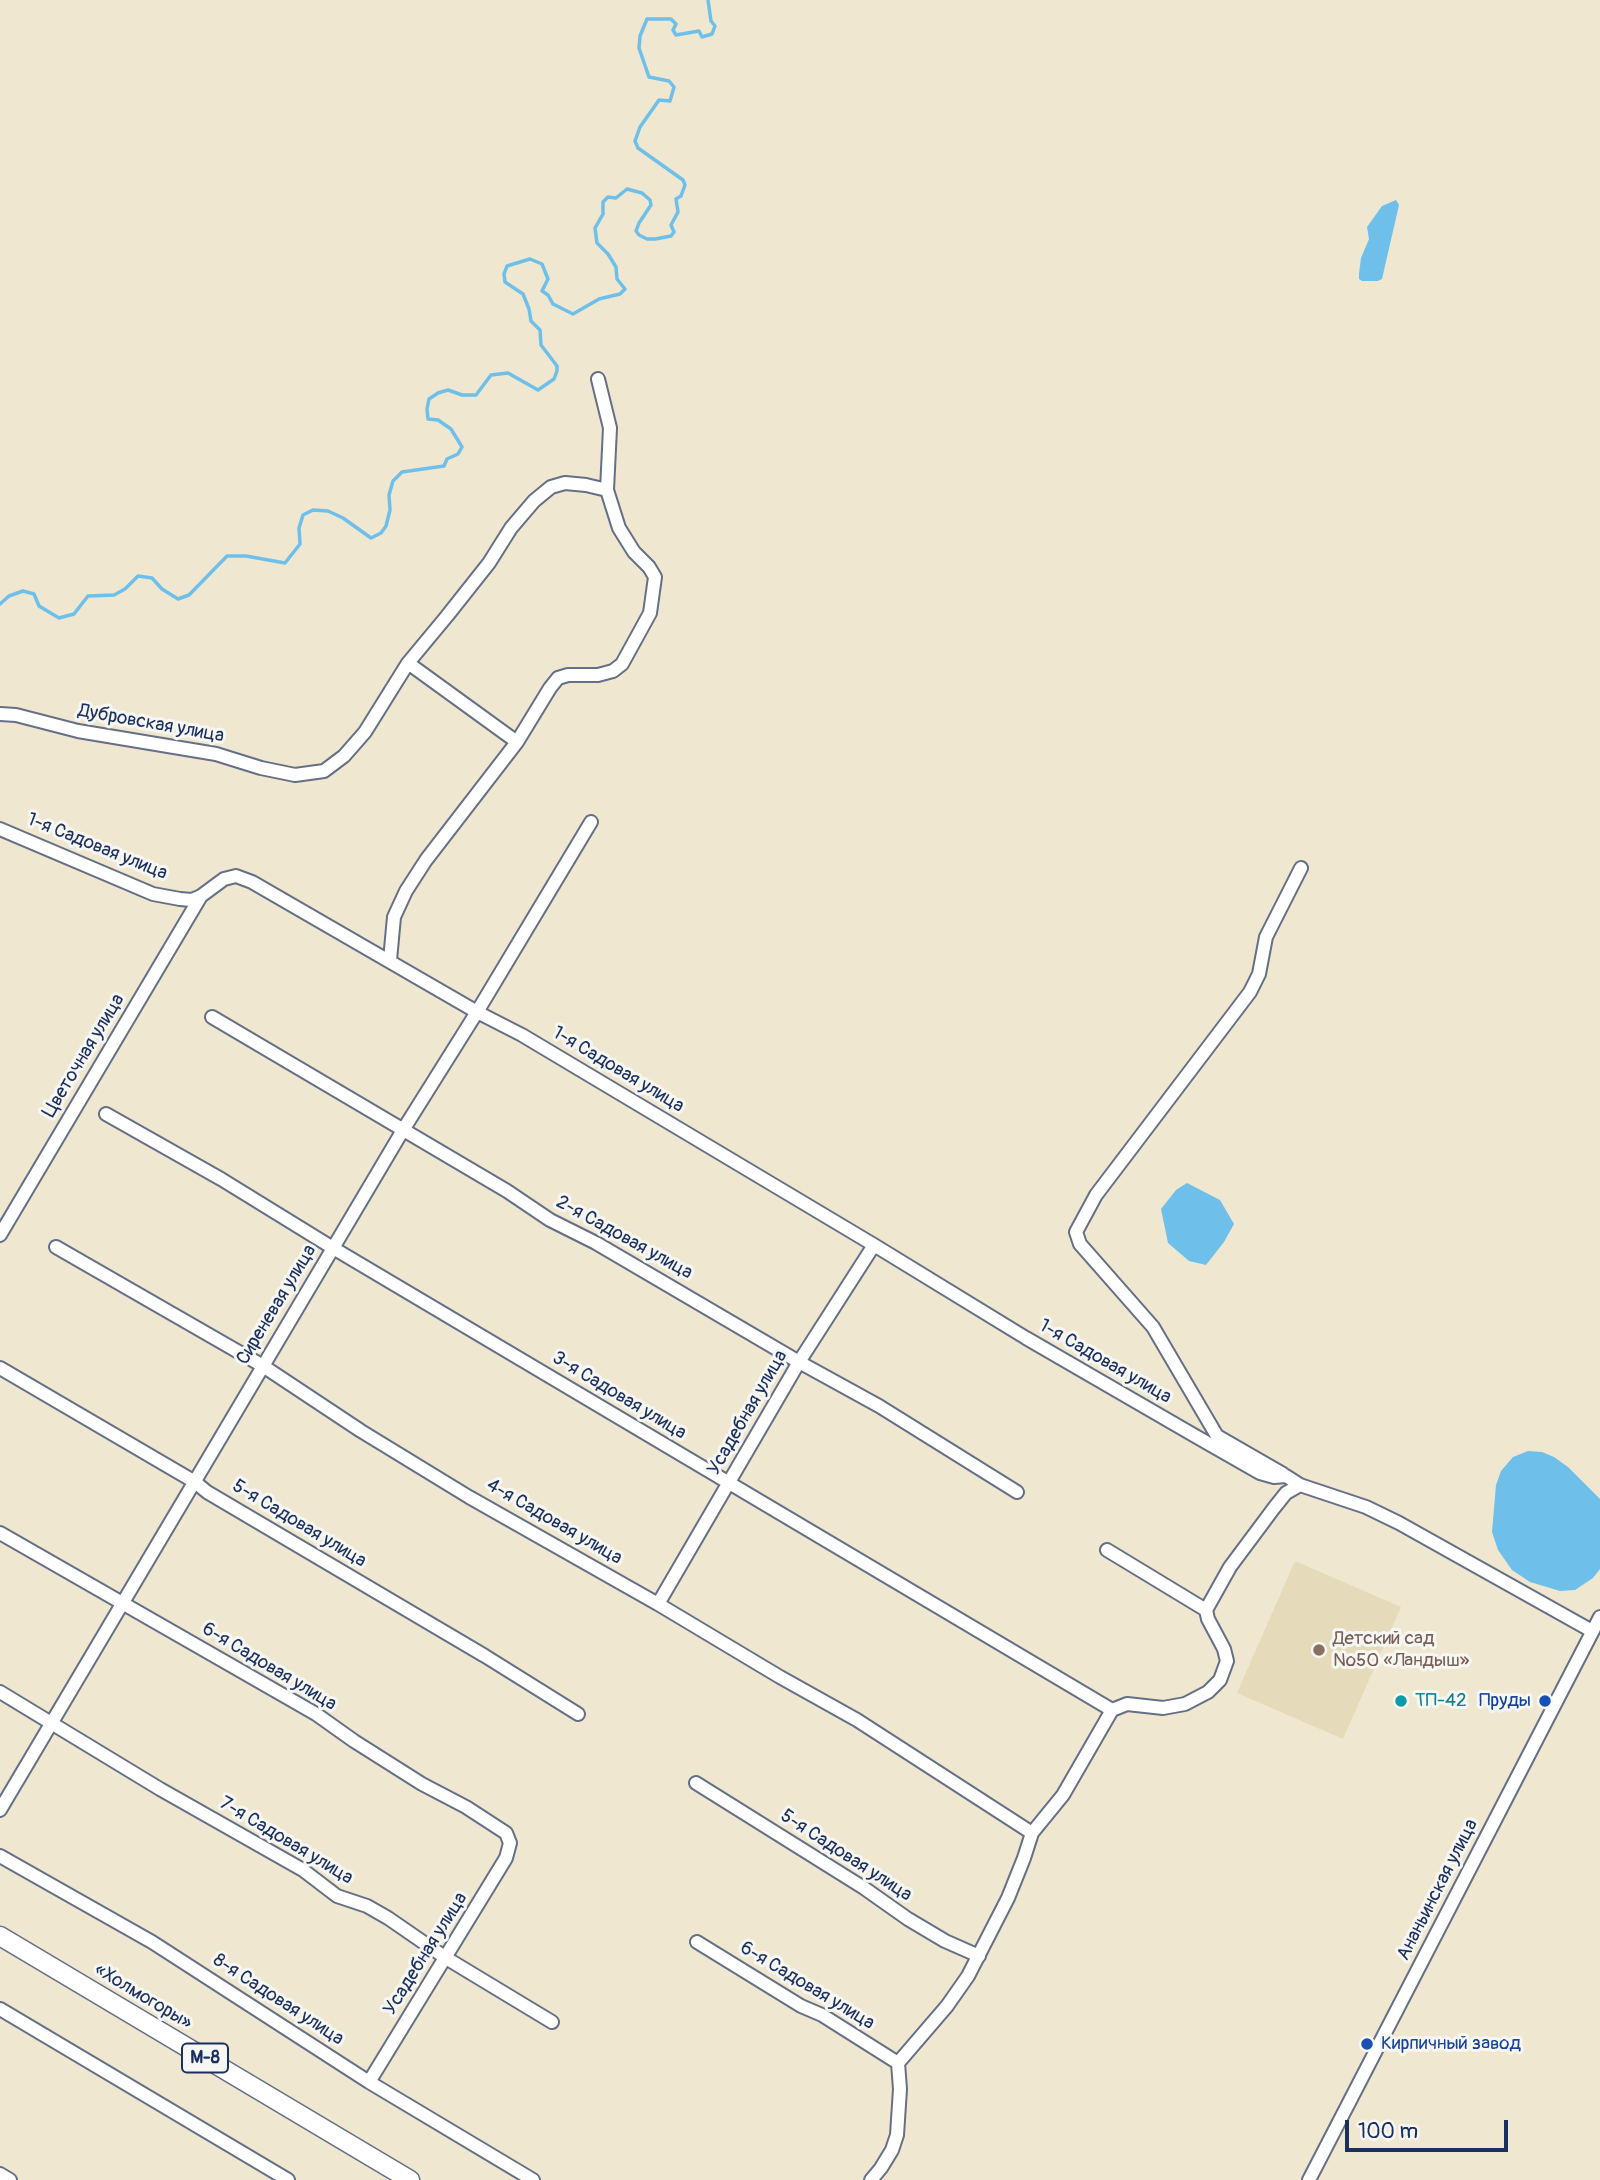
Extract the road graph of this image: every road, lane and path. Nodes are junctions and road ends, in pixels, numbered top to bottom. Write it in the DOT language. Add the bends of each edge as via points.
graph roads {
  1 [pos="598,380"];
  2 [pos="607,491"];
  3 [pos="408,663"];
  4 [pos="0,714"];
  5 [pos="517,742"];
  6 [pos="591,822"];
  7 [pos="0,830"];
  8 [pos="1301,868"];
  9 [pos="201,896"];
  10 [pos="390,960"];
  11 [pos="477,1012"];
  12 [pos="212,1017"];
  13 [pos="106,1114"];
  14 [pos="403,1130"];
  15 [pos="0,1235"];
  16 [pos="874,1245"];
  17 [pos="56,1247"];
  18 [pos="333,1248"];
  19 [pos="799,1363"];
  20 [pos="263,1366"];
  21 [pos="0,1368"];
  22 [pos="1217,1436"];
  23 [pos="1200,1439"];
  24 [pos="1286,1476"];
  25 [pos="195,1482"];
  26 [pos="729,1484"];
  27 [pos="1300,1485"];
  28 [pos="1017,1492"];
  29 [pos="0,1533"];
  30 [pos="1107,1550"];
  31 [pos="123,1603"];
  32 [pos="658,1604"];
  33 [pos="1206,1610"];
  34 [pos="1600,1617"];
  35 [pos="1592,1631"];
  36 [pos="0,1692"];
  37 [pos="1112,1710"];
  38 [pos="578,1714"];
  39 [pos="51,1723"];
  40 [pos="696,1783"];
  41 [pos="0,1810"];
  42 [pos="1032,1833"];
  43 [pos="510,1843"];
  44 [pos="0,1856"];
  45 [pos="0,1936"];
  46 [pos="697,1942"];
  47 [pos="979,1956"];
  48 [pos="446,1958"];
  49 [pos="0,2009"];
  50 [pos="552,2022"];
  51 [pos="898,2063"];
  52 [pos="369,2082"];
  53 [pos="0,2174"];
  54 [pos="10,2180"];
  55 [pos="288,2180"];
  56 [pos="410,2180"];
  57 [pos="533,2180"];
  58 [pos="870,2180"];
  59 [pos="1309,2180"];
  1 -- 2 [label="street" via="611,428"];
  2 -- 3 [label="street, Дубровская улица" via="565,483 534,500"];
  2 -- 5 [label="street" via="619,528 655,577 650,613 622,664 613,671 558,678"];
  3 -- 4 [label="street, Дубровская улица" via="365,732 344,756 324,771 295,775 216,754"];
  3 -- 5 [label="street"];
  5 -- 10 [label="street" via="407,891 394,917"];
  6 -- 11 [label="street, Сиреневая улица"];
  7 -- 9 [label="street, 1-я Садовая улица" via="153,894 180,900"];
  8 -- 22 [label="street" via="1266,937 1259,974 1250,992 1096,1195 1076,1232 1080,1244 1153,1327"];
  9 -- 10 [label="street, 1-я Садовая улица" via="236,876"];
  9 -- 15 [label="street, Цветочная улица"];
  10 -- 11 [label="street, 1-я Садовая улица"];
  11 -- 14 [label="street, Сиреневая улица"];
  11 -- 16 [label="street, 1-я Садовая улица"];
  12 -- 14 [label="street, 2-я Садовая улица"];
  13 -- 18 [label="street, 3-я Садовая улица"];
  14 -- 18 [label="street, Сиреневая улица"];
  14 -- 19 [label="street, 2-я Садовая улица"];
  16 -- 19 [label="street, Усадебная улица"];
  16 -- 23 [label="street, 1-я Садовая улица"];
  17 -- 20 [label="street, 4-я Садовая улица"];
  18 -- 20 [label="street, Сиреневая улица"];
  18 -- 26 [label="street, 3-я Садовая улица"];
  19 -- 26 [label="street, Усадебная улица"];
  19 -- 28 [label="street, 2-я Садовая улица" via="879,1406"];
  20 -- 25 [label="street, Сиреневая улица"];
  20 -- 32 [label="street, 4-я Садовая улица" via="469,1497"];
  21 -- 25 [label="street, 5-я Садовая улица"];
  22 -- 23 [label="street"];
  22 -- 24 [label="street"];
  23 -- 24 [label="street, 1-я Садовая улица" via="1260,1473"];
  24 -- 27 [label="street"];
  25 -- 31 [label="street, Сиреневая улица"];
  25 -- 38 [label="street, 5-я Садовая улица"];
  26 -- 32 [label="street, Усадебная улица"];
  26 -- 37 [label="street, 3-я Садовая улица"];
  27 -- 33 [label="street" via="1274,1508 1230,1567"];
  27 -- 35 [label="street" via="1399,1523"];
  29 -- 31 [label="street, 6-я Садовая улица"];
  30 -- 33 [label="street"];
  31 -- 39 [label="street, Сиреневая улица"];
  31 -- 43 [label="street, 6-я Садовая улица" via="466,1807 506,1833"];
  32 -- 42 [label="street, 4-я Садовая улица" via="857,1720"];
  33 -- 37 [label="street" via="1227,1661 1213,1687 1185,1704 1163,1708 1127,1704"];
  34 -- 35 [label="street, Ананьинская улица"];
  35 -- 59 [label="street, Ананьинская улица"];
  36 -- 39 [label="street, 7-я Садовая улица"];
  37 -- 42 [label="street" via="1063,1795"];
  39 -- 41 [label="street, Сиреневая улица"];
  39 -- 48 [label="street, 7-я Садовая улица" via="303,1870 337,1896 388,1918"];
  40 -- 47 [label="street, 5-я Садовая улица" via="908,1919"];
  42 -- 47 [label="street"];
  43 -- 48 [label="street, Усадебная улица" via="510,1851"];
  44 -- 52 [label="street, 8-я Садовая улица" via="170,1953"];
  45 -- 56 [label="highway, «Холмогоры» / М-8"];
  46 -- 51 [label="street, 6-я Садовая улица"];
  47 -- 51 [label="street" via="960,1990"];
  48 -- 50 [label="street, 7-я Садовая улица"];
  48 -- 52 [label="street, Усадебная улица"];
  49 -- 55 [label="street"];
  51 -- 58 [label="street" via="897,2135"];
  52 -- 57 [label="street, 8-я Садовая улица"];
  53 -- 54 [label="street"];
}
